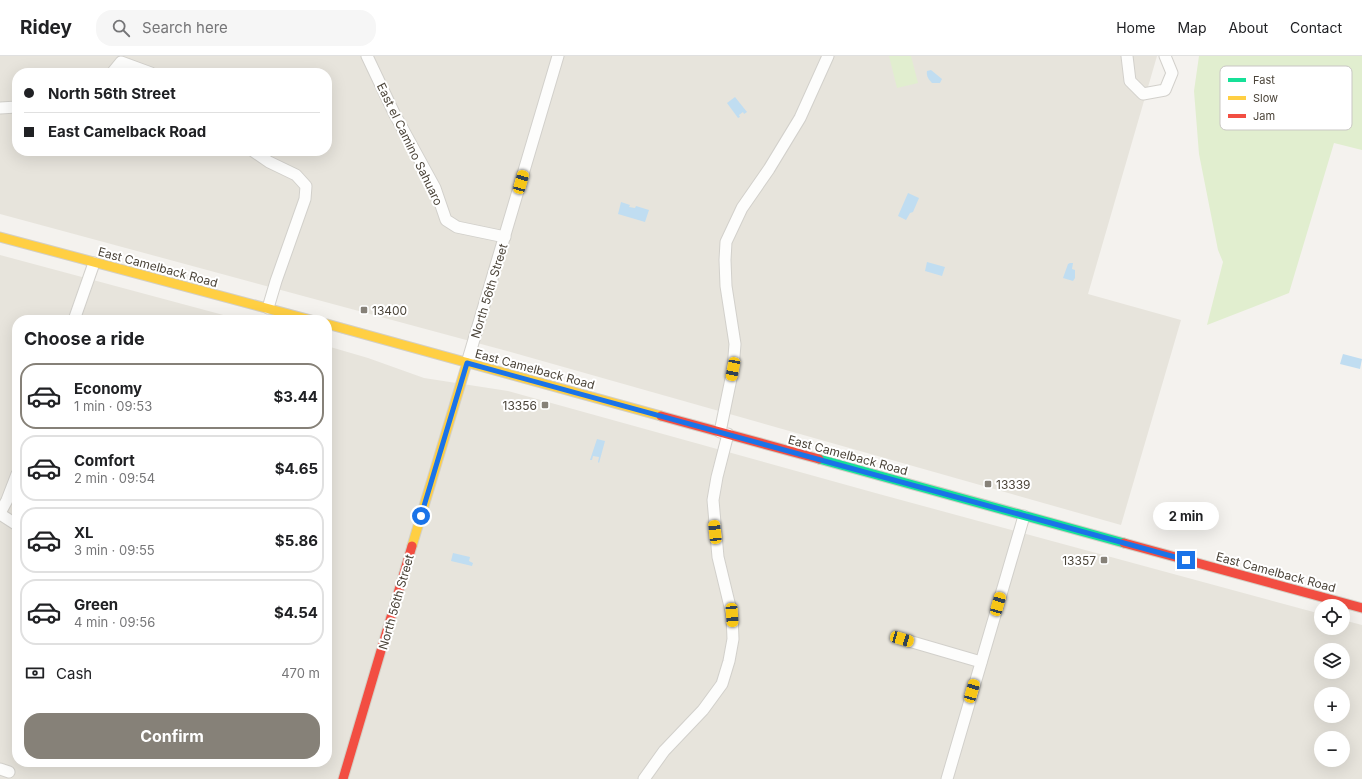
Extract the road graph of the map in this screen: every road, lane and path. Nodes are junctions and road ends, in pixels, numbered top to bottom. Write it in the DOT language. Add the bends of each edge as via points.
graph roads {
  1 [pos="367,56"];
  2 [pos="558,56"];
  3 [pos="828,56"];
  4 [pos="1127,56"];
  5 [pos="1166,56"];
  6 [pos="116,68"];
  7 [pos="137,68"];
  8 [pos="12,107"];
  9 [pos="0,108"];
  10 [pos="260,156"];
  11 [pos="0,237"];
  12 [pos="505,237"];
  13 [pos="94,263"];
  14 [pos="268,308"];
  15 [pos="76,315"];
  16 [pos="293,315"];
  17 [pos="332,325"];
  18 [pos="467,363"];
  19 [pos="724,433"];
  20 [pos="12,487"];
  21 [pos="0,513"];
  22 [pos="1024,516"];
  23 [pos="12,521"];
  24 [pos="1362,608"];
  25 [pos="902,639"];
  26 [pos="981,662"];
  27 [pos="343,779"];
  28 [pos="644,779"];
  29 [pos="947,779"];
  1 -- 12 [label="street, East el Camino Sahuaro" via="394,113 435,188 446,220 457,227"];
  2 -- 12 [label="street, North 56th Street"];
  3 -- 19 [label="street" via="800,118 742,208 726,242 726,286 734,344"];
  4 -- 5 [label="street" via="1130,81 1143,94 1165,90 1172,73"];
  6 -- 7 [label="street" via="121,62"];
  8 -- 9 [label="street"];
  10 -- 14 [label="street" via="296,175 306,186 305,200"];
  11 -- 13 [label="main road, East Camelback Road"];
  12 -- 18 [label="street, North 56th Street"];
  13 -- 14 [label="main road, East Camelback Road"];
  13 -- 15 [label="street"];
  14 -- 16 [label="main road, East Camelback Road"];
  17 -- 18 [label="main road, East Camelback Road"];
  18 -- 19 [label="main road, East Camelback Road"];
  18 -- 27 [label="main road, North 56th Street"];
  19 -- 22 [label="main road, East Camelback Road"];
  19 -- 28 [label="street" via="713,500 718,558 732,615 733,639 729,661 722,684 703,710 664,751"];
  20 -- 21 [label="street"];
  21 -- 23 [label="street"];
  22 -- 24 [label="main road, East Camelback Road"];
  22 -- 26 [label="street"];
  25 -- 26 [label="street"];
  26 -- 29 [label="street"];
}
